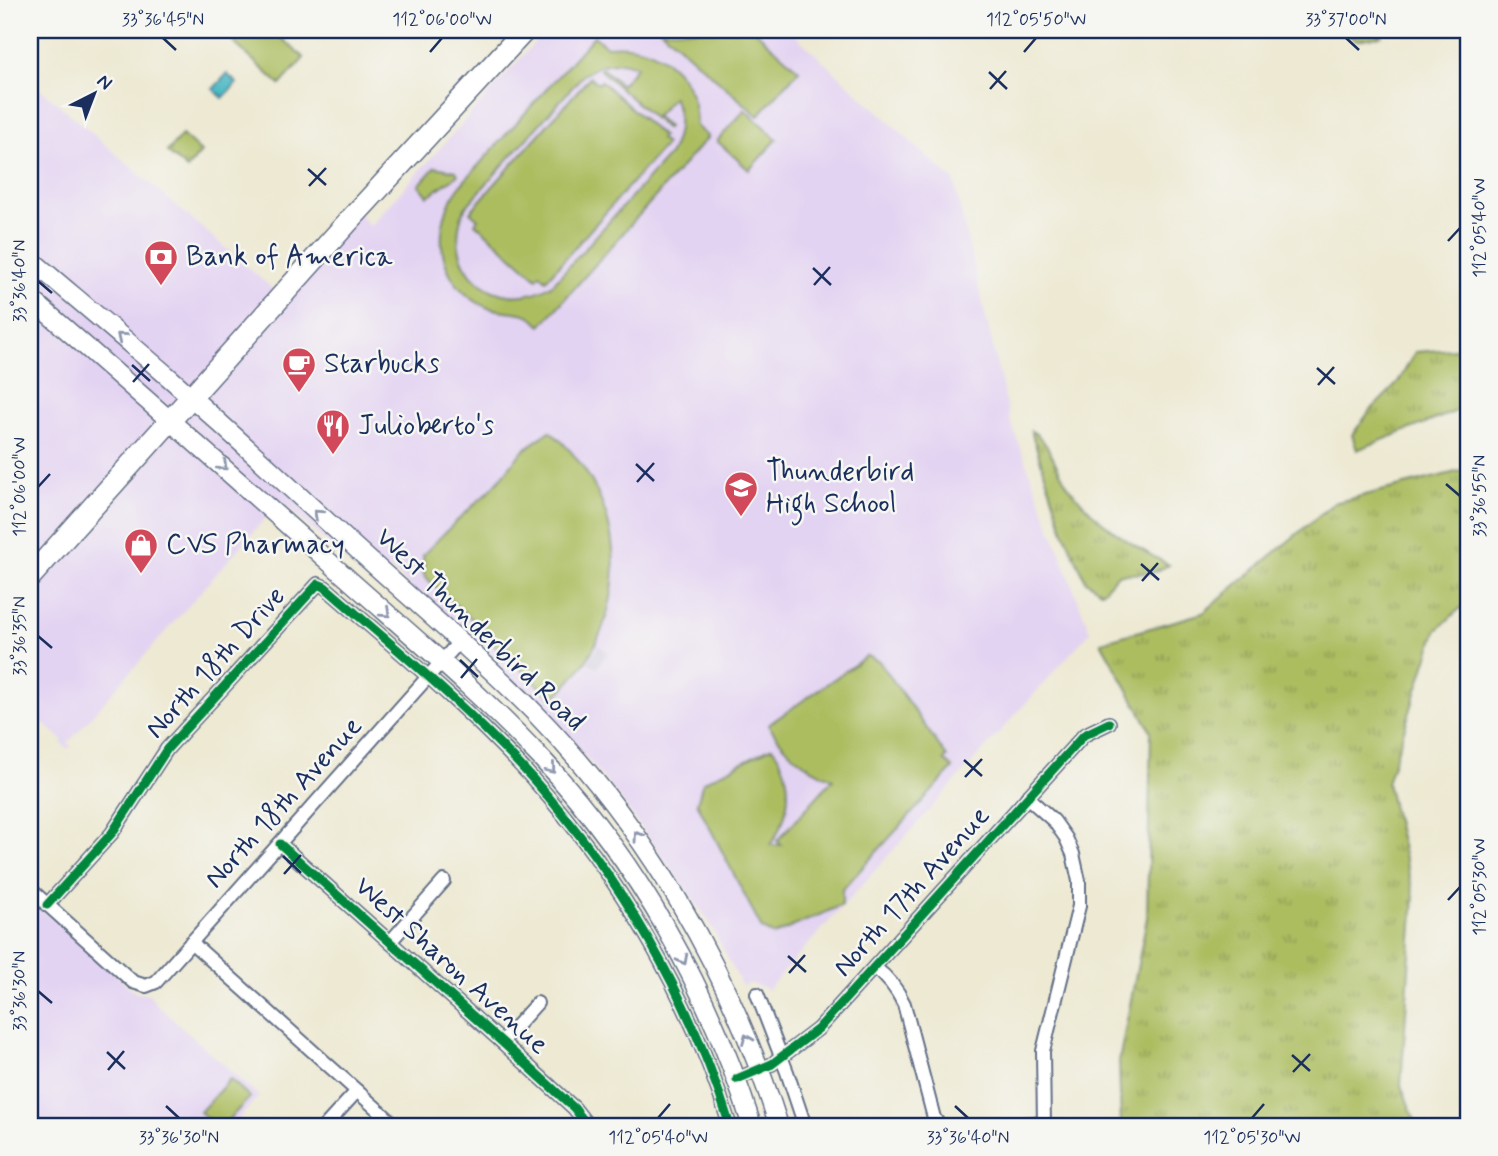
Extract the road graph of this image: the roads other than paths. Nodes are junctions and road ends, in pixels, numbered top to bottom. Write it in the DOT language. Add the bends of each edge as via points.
graph roads {
  1 [pos="522,31"];
  2 [pos="30,259"];
  3 [pos="30,298"];
  4 [pos="191,397"];
  5 [pos="172,420"];
  6 [pos="354,547"];
  7 [pos="335,567"];
  8 [pos="30,576"];
  9 [pos="459,642"];
  10 [pos="442,662"];
  11 [pos="428,678"];
  12 [pos="1109,723"];
  13 [pos="1027,797"];
  14 [pos="280,844"];
  15 [pos="444,881"];
  16 [pos="30,890"];
  17 [pos="47,905"];
  18 [pos="390,942"];
  19 [pos="191,943"];
  20 [pos="874,968"];
  21 [pos="757,994"];
  22 [pos="537,1003"];
  23 [pos="502,1042"];
  24 [pos="782,1057"];
  25 [pos="760,1070"];
  26 [pos="737,1079"];
  27 [pos="357,1091"];
  28 [pos="1044,1125"];
  29 [pos="325,1126"];
  30 [pos="396,1126"];
  31 [pos="588,1126"];
  32 [pos="730,1126"];
  33 [pos="752,1126"];
  34 [pos="779,1126"];
  35 [pos="804,1126"];
  36 [pos="940,1126"];
  37 [pos="978,1126"];
  1 -- 4 [label="main road"];
  4 -- 2 [label="main road, West Thunderbird Road, one-way"];
  3 -- 5 [label="main road, West Thunderbird Road"];
  4 -- 5 [label="main road"];
  6 -- 4 [label="main road, West Thunderbird Road, one-way"];
  5 -- 7 [label="main road, West Thunderbird Road, one-way"];
  5 -- 8 [label="main road"];
  6 -- 7 [label="main road"];
  6 -- 9 [label="main road, West Thunderbird Road"];
  7 -- 10 [label="main road, West Thunderbird Road, one-way"];
  9 -- 10 [label="street, North 18th Avenue"];
  25 -- 9 [label="main road, West Thunderbird Road, one-way" via="705,946 640,840 563,743"];
  10 -- 11 [label="street, North 18th Avenue"];
  10 -- 26 [label="main road, West Thunderbird Road, one-way" via="537,754 597,825 655,908 705,1004"];
  11 -- 14 [label="street, North 18th Avenue"];
  11 -- 17 [label="street, North 18th Drive" via="318,584 167,749 112,833"];
  11 -- 32 [label="street" via="532,778 623,898 688,1018"];
  12 -- 13 [label="street, North 17th Avenue" via="1084,735"];
  13 -- 20 [label="street, North 17th Avenue"];
  13 -- 28 [label="street" via="1066,838 1079,881 1079,906 1043,1051"];
  14 -- 18 [label="street, West Sharon Avenue"];
  14 -- 19 [label="street, North 18th Avenue"];
  15 -- 18 [label="street"];
  16 -- 17 [label="street"];
  17 -- 19 [label="street, North 18th Avenue" via="139,986 156,982"];
  18 -- 23 [label="street, West Sharon Avenue"];
  19 -- 27 [label="street"];
  20 -- 24 [label="street, North 17th Avenue" via="818,1030"];
  20 -- 36 [label="street" via="887,977 904,1004"];
  21 -- 24 [label="street"];
  22 -- 23 [label="street, West Sharon Avenue"];
  23 -- 31 [label="street, West Sharon Avenue"];
  24 -- 25 [label="street, North 17th Avenue"];
  24 -- 35 [label="street"];
  25 -- 26 [label="street, North 17th Avenue"];
  25 -- 34 [label="main road, West Thunderbird Road"];
  26 -- 33 [label="main road, West Thunderbird Road"];
  27 -- 29 [label="street"];
  27 -- 30 [label="street"];
  28 -- 37 [label="street"];
}
